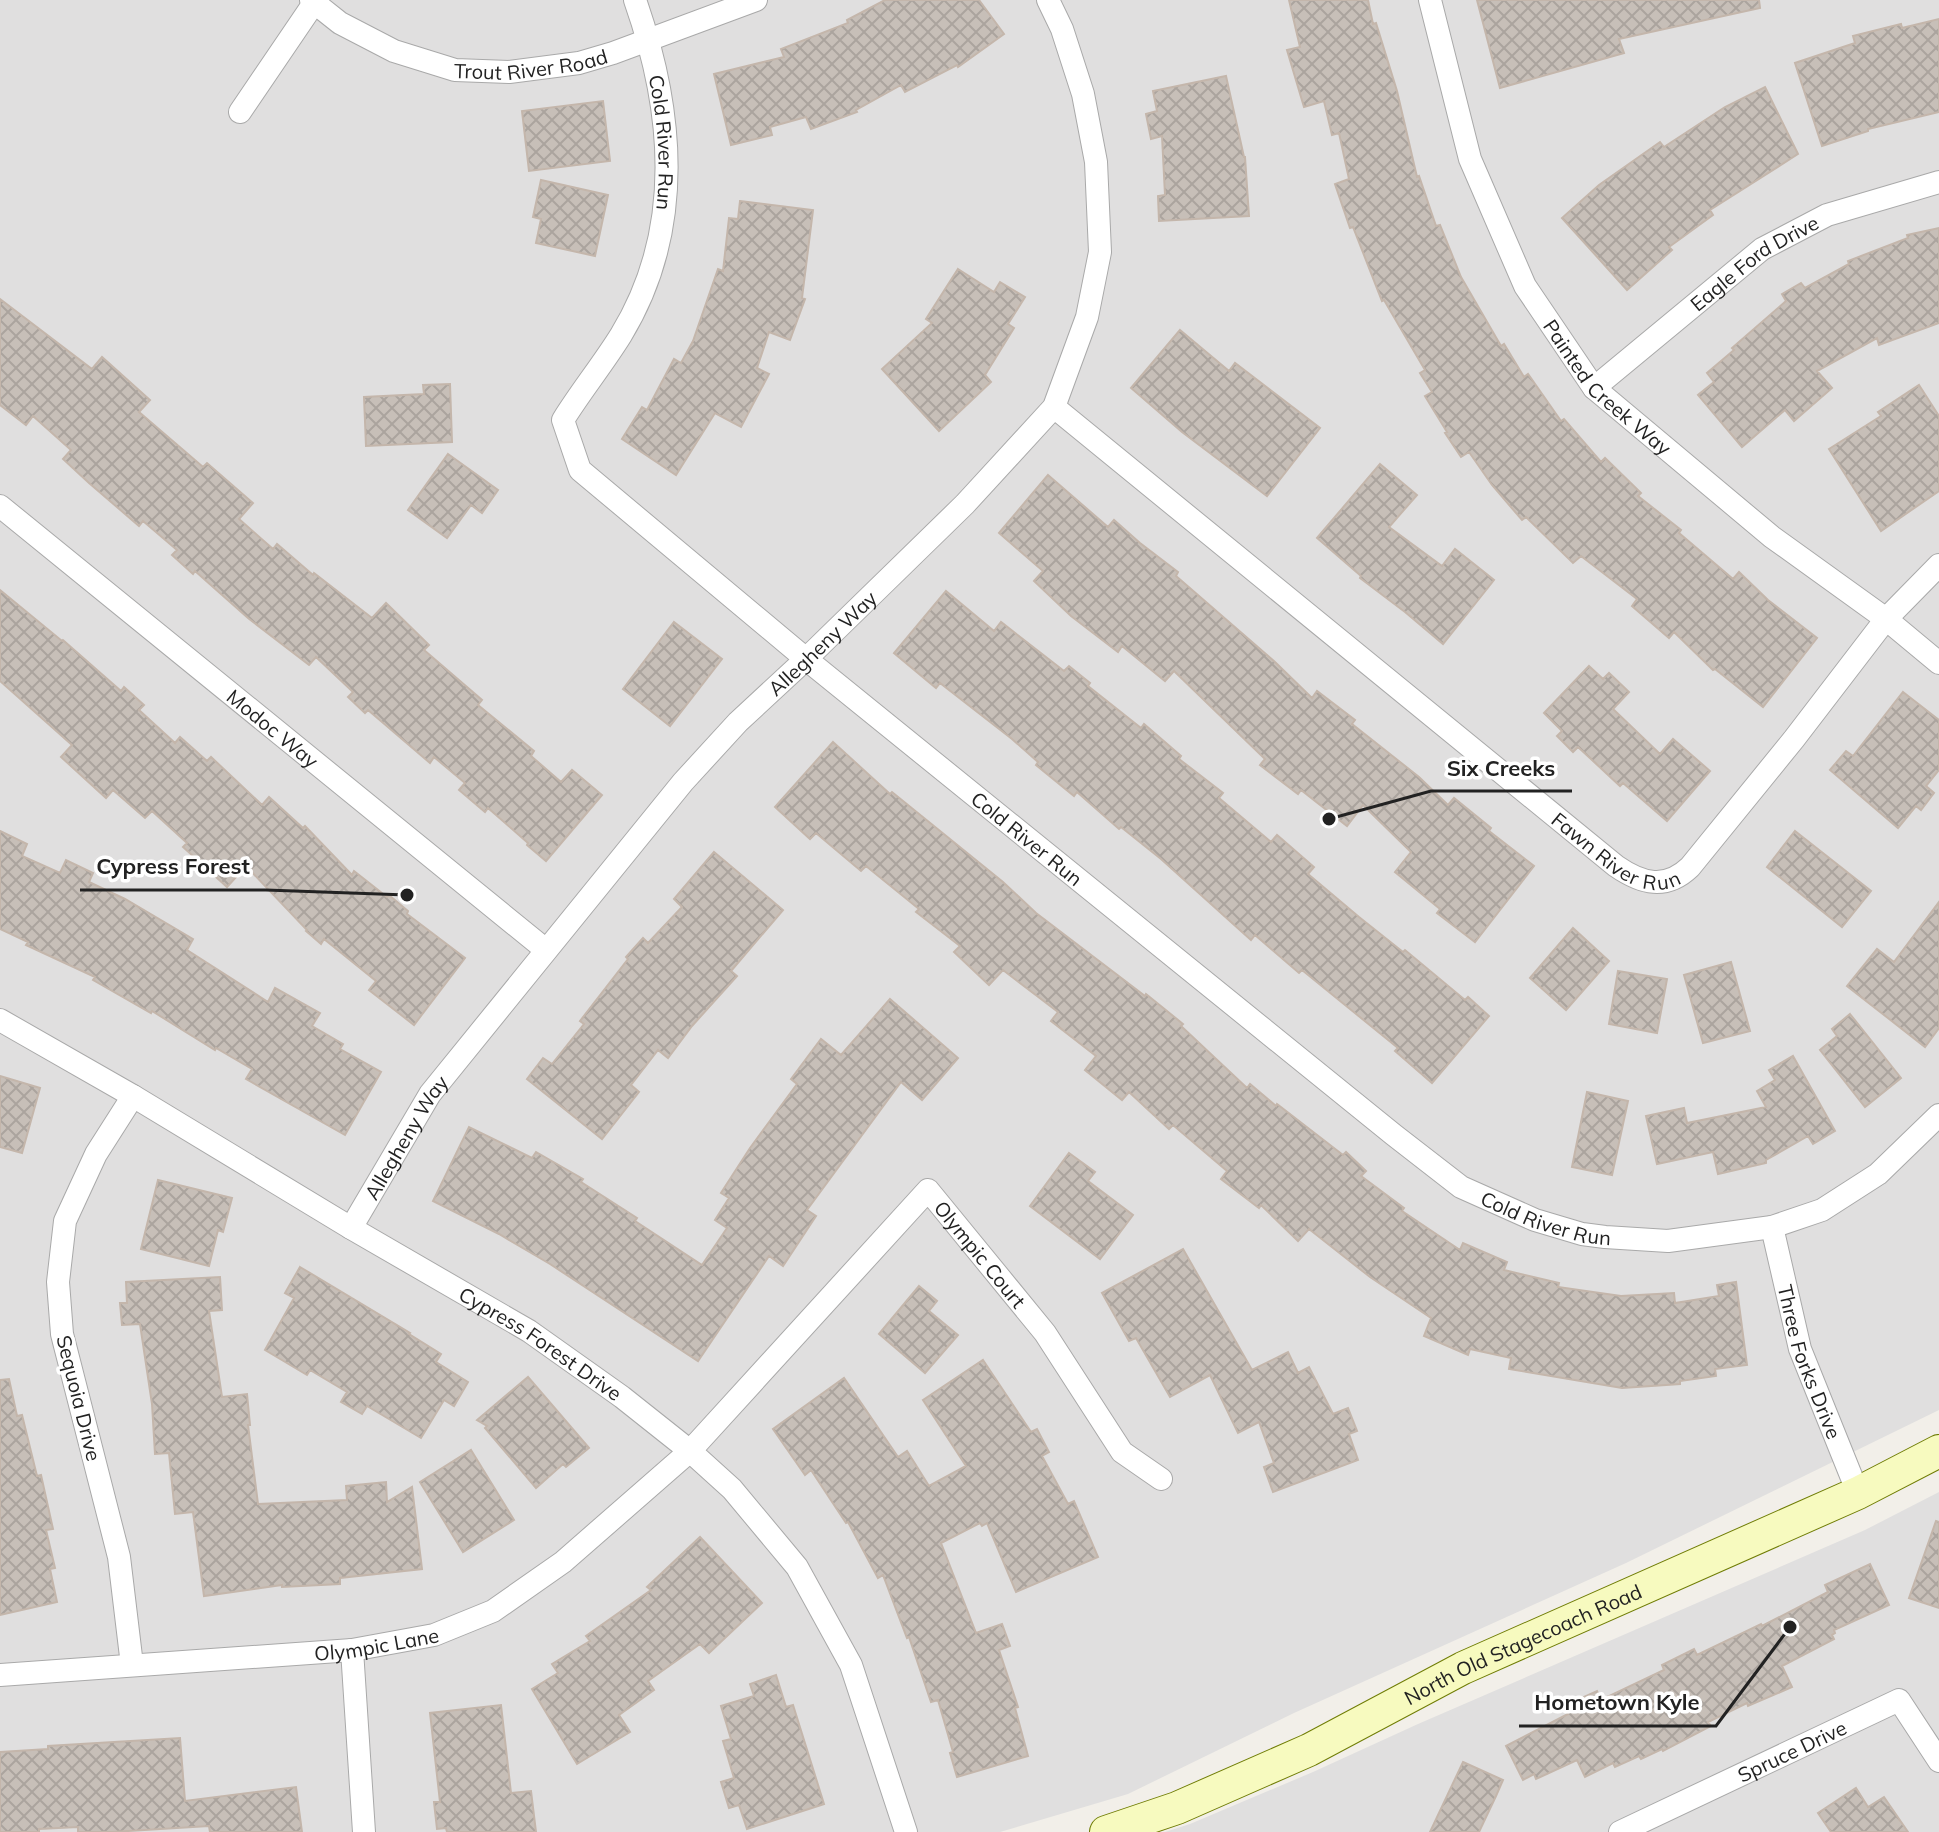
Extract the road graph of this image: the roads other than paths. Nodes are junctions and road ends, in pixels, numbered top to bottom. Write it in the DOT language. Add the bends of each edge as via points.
graph roads {
  1 [pos="635,0"];
  2 [pos="756,0"];
  3 [pos="1048,0"];
  4 [pos="1430,0"];
  5 [pos="313,1"];
  6 [pos="649,40"];
  7 [pos="240,112"];
  8 [pos="1939,182"];
  9 [pos="1594,388"];
  10 [pos="1054,407"];
  11 [pos="0,506"];
  12 [pos="1939,565"];
  13 [pos="1886,619"];
  14 [pos="806,659"];
  15 [pos="1939,663"];
  16 [pos="546,950"];
  17 [pos="0,1020"];
  18 [pos="133,1096"];
  19 [pos="1939,1115"];
  20 [pos="1772,1227"];
  21 [pos="351,1228"];
  22 [pos="690,1451"];
  23 [pos="1939,1451"];
  24 [pos="1161,1479"];
  25 [pos="1858,1493"];
  26 [pos="352,1650"];
  27 [pos="132,1665"];
  28 [pos="0,1675"];
  29 [pos="1939,1761"];
  30 [pos="364,1832"];
  31 [pos="906,1832"];
  32 [pos="1106,1832"];
  33 [pos="1620,1832"];
  1 -- 6 [label="street, Cold River Run"];
  2 -- 6 [label="street, Trout River Road"];
  3 -- 10 [label="street, Allegheny Way" via="1083,94 1096,162 1100,252 1087,317"];
  4 -- 9 [label="street, Painted Creek Way" via="1470,159 1525,286"];
  5 -- 6 [label="street, Trout River Road" via="340,23 394,51 455,70 546,68"];
  5 -- 7 [label="street"];
  6 -- 14 [label="street, Cold River Run" via="666,146 660,234 645,288 563,420 580,470"];
  8 -- 9 [label="street, Eagle Ford Drive" via="1827,215 1762,249"];
  9 -- 13 [label="street, Painted Creek Way" via="1772,537"];
  10 -- 13 [label="street, Fawn River Run" via="1616,866 1641,880 1675,879 1690,867"];
  10 -- 14 [label="street, Allegheny Way" via="965,504"];
  11 -- 16 [label="street, Modoc Way"];
  12 -- 13 [label="street, Fawn River Run"];
  13 -- 15 [label="street, Painted Creek Way"];
  14 -- 16 [label="street, Allegheny Way" via="683,782"];
  14 -- 20 [label="street, Cold River Run" via="1461,1187 1535,1220 1605,1237 1668,1241"];
  16 -- 21 [label="street, Allegheny Way" via="430,1094"];
  17 -- 18 [label="street, Cypress Forest Drive"];
  18 -- 21 [label="street, Cypress Forest Drive"];
  18 -- 27 [label="street, Sequoia Drive" via="96,1154 65,1221 58,1282 62,1334 119,1557"];
  19 -- 20 [label="street, Cold River Run" via="1878,1174 1822,1210"];
  20 -- 25 [label="street, Three Forks Drive" via="1800,1349"];
  21 -- 22 [label="street, Cypress Forest Drive" via="529,1331"];
  22 -- 24 [label="street, Olympic Court" via="928,1190 1045,1333 1122,1452"];
  22 -- 26 [label="street, Olympic Lane" via="563,1562 493,1611 434,1635"];
  22 -- 31 [label="street, Cypress Forest Drive" via="732,1489 797,1567 851,1665"];
  23 -- 25 [label="street, North Old Stagecoach Road"];
  25 -- 32 [label="street, North Old Stagecoach Road" via="1463,1668 1309,1750 1177,1808"];
  26 -- 27 [label="street, Olympic Lane"];
  26 -- 30 [label="street"];
  27 -- 28 [label="street, Olympic Lane"];
  29 -- 33 [label="street, Spruce Drive" via="1899,1700"];
}
